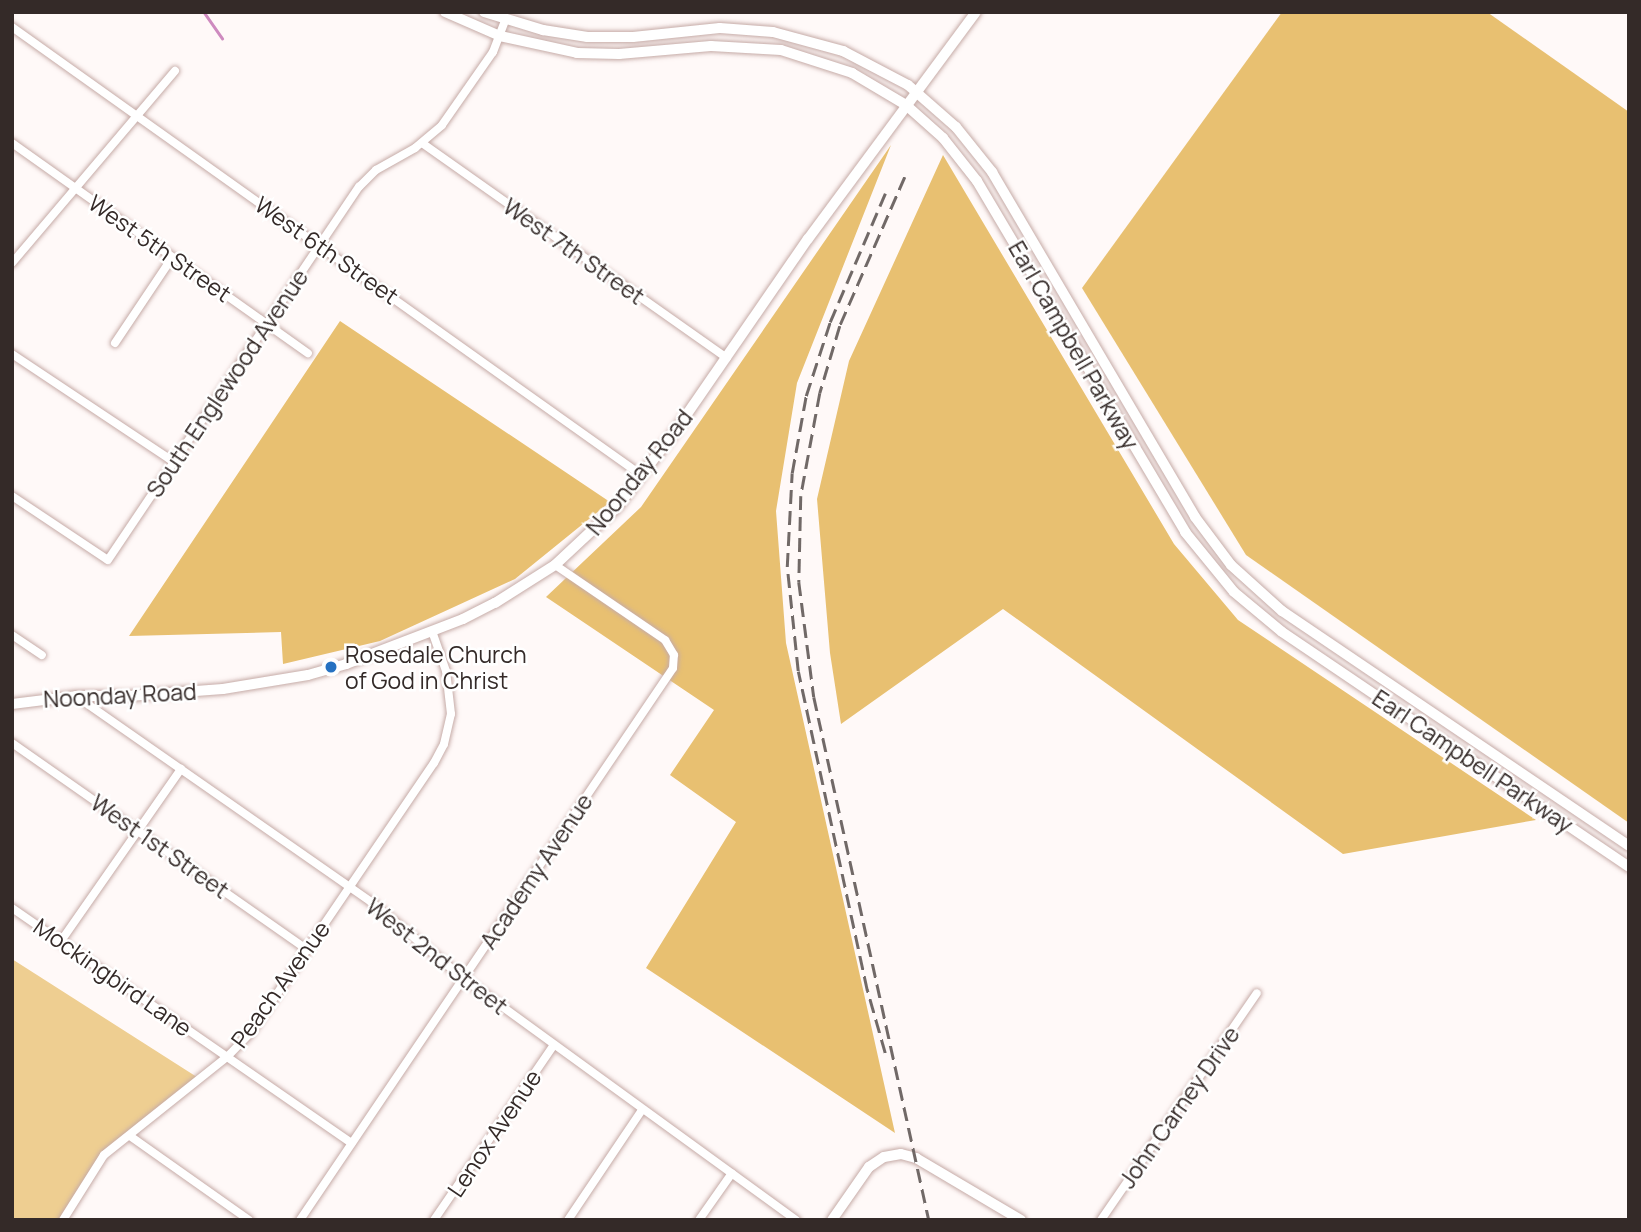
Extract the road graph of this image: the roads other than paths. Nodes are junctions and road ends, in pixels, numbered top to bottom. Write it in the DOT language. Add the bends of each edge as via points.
graph roads {
  1 [pos="445,12"];
  2 [pos="484,12"];
  3 [pos="976,12"];
  4 [pos="505,20"];
  5 [pos="12,27"];
  6 [pos="698,29"];
  7 [pos="500,36"];
  8 [pos="700,46"];
  9 [pos="175,71"];
  10 [pos="916,91"];
  11 [pos="906,105"];
  12 [pos="138,117"];
  13 [pos="422,143"];
  14 [pos="12,144"];
  15 [pos="77,189"];
  16 [pos="320,244"];
  17 [pos="173,258"];
  18 [pos="12,263"];
  19 [pos="269,324"];
  20 [pos="115,343"];
  21 [pos="308,353"];
  22 [pos="12,354"];
  23 [pos="727,358"];
  24 [pos="174,462"];
  25 [pos="641,475"];
  26 [pos="12,496"];
  27 [pos="555,565"];
  28 [pos="1271,603"];
  29 [pos="1261,616"];
  30 [pos="432,631"];
  31 [pos="12,635"];
  32 [pos="42,655"];
  33 [pos="76,696"];
  34 [pos="12,704"];
  35 [pos="12,743"];
  36 [pos="181,769"];
  37 [pos="138,831"];
  38 [pos="1629,846"];
  39 [pos="1629,867"];
  40 [pos="350,888"];
  41 [pos="12,908"];
  42 [pos="61,942"];
  43 [pos="308,950"];
  44 [pos="463,978"];
  45 [pos="1257,993"];
  46 [pos="554,1045"];
  47 [pos="228,1056"];
  48 [pos="642,1110"];
  49 [pos="130,1136"];
  50 [pos="352,1143"];
  51 [pos="732,1173"];
  52 [pos="64,1220"];
  53 [pos="250,1220"];
  54 [pos="300,1220"];
  55 [pos="434,1220"];
  56 [pos="568,1220"];
  57 [pos="699,1220"];
  58 [pos="796,1220"];
  59 [pos="832,1220"];
  60 [pos="1021,1220"];
  61 [pos="1101,1220"];
  1 -- 7 [label="main road, Earl Campbell Parkway"];
  2 -- 4 [label="main road, Earl Campbell Parkway"];
  3 -- 10 [label="street, Noonday Road"];
  4 -- 6 [label="main road, Earl Campbell Parkway" via="554,33 599,37"];
  4 -- 7 [label="street, South Englewood Avenue"];
  5 -- 12 [label="street, West 6th Street"];
  6 -- 8 [label="main road"];
  6 -- 10 [label="main road, Earl Campbell Parkway" via="755,29 819,43 866,61"];
  7 -- 8 [label="main road, Earl Campbell Parkway" via="549,49 604,54"];
  7 -- 13 [label="street, South Englewood Avenue" via="490,58 445,121"];
  8 -- 11 [label="main road, Earl Campbell Parkway" via="752,46 808,56 852,73"];
  9 -- 12 [label="street"];
  10 -- 11 [label="street, Noonday Road"];
  10 -- 28 [label="main road, Earl Campbell Parkway" via="956,127 992,172 1202,527 1231,565"];
  11 -- 23 [label="street, Noonday Road"];
  11 -- 29 [label="main road, Earl Campbell Parkway" via="951,147 977,181 1185,532 1221,579"];
  12 -- 15 [label="street"];
  12 -- 16 [label="street, West 6th Street"];
  13 -- 16 [label="street, South Englewood Avenue" via="370,175"];
  13 -- 23 [label="street, West 7th Street"];
  14 -- 15 [label="street, West 5th Street"];
  15 -- 17 [label="street, West 5th Street"];
  15 -- 18 [label="street"];
  16 -- 19 [label="street, South Englewood Avenue"];
  16 -- 25 [label="street, West 6th Street"];
  17 -- 19 [label="street, West 5th Street"];
  17 -- 20 [label="street"];
  19 -- 21 [label="street, West 5th Street"];
  19 -- 24 [label="street, South Englewood Avenue"];
  22 -- 24 [label="street"];
  23 -- 25 [label="street, Noonday Road"];
  24 -- 26 [label="street, South Englewood Avenue" via="108,560"];
  25 -- 27 [label="street, Noonday Road" via="618,506"];
  27 -- 30 [label="street, Noonday Road" via="495,603"];
  27 -- 44 [label="street, Academy Avenue" via="649,626 665,640 674,660 670,676"];
  28 -- 29 [label="main road"];
  28 -- 38 [label="main road, Earl Campbell Parkway"];
  29 -- 39 [label="main road, Earl Campbell Parkway"];
  30 -- 33 [label="street, Noonday Road" via="346,664 262,684"];
  30 -- 40 [label="street, Peach Avenue" via="446,671 451,723 434,763"];
  31 -- 32 [label="street"];
  33 -- 34 [label="street, Noonday Road"];
  33 -- 36 [label="street, West 2nd Street"];
  35 -- 37 [label="street, West 1st Street"];
  36 -- 37 [label="street"];
  36 -- 40 [label="street, West 2nd Street"];
  37 -- 42 [label="street"];
  37 -- 43 [label="street, West 1st Street"];
  40 -- 43 [label="street, Peach Avenue"];
  40 -- 44 [label="street, West 2nd Street"];
  41 -- 42 [label="street, Mockingbird Lane"];
  42 -- 47 [label="street, Mockingbird Lane"];
  43 -- 47 [label="street, Peach Avenue" via="251,1032"];
  44 -- 46 [label="street, West 2nd Street"];
  44 -- 50 [label="street, Academy Avenue"];
  45 -- 61 [label="street, John Carney Drive"];
  46 -- 48 [label="street, West 2nd Street"];
  46 -- 55 [label="street, Lenox Avenue"];
  47 -- 49 [label="street, Peach Avenue"];
  47 -- 50 [label="street, Mockingbird Lane"];
  48 -- 51 [label="street, West 2nd Street"];
  48 -- 56 [label="street"];
  49 -- 52 [label="street, Peach Avenue" via="104,1155"];
  49 -- 53 [label="street"];
  50 -- 54 [label="street, Academy Avenue"];
  51 -- 57 [label="street"];
  51 -- 58 [label="street, West 2nd Street"];
  59 -- 60 [label="street" via="869,1167 884,1157 901,1154 916,1158"];
}
